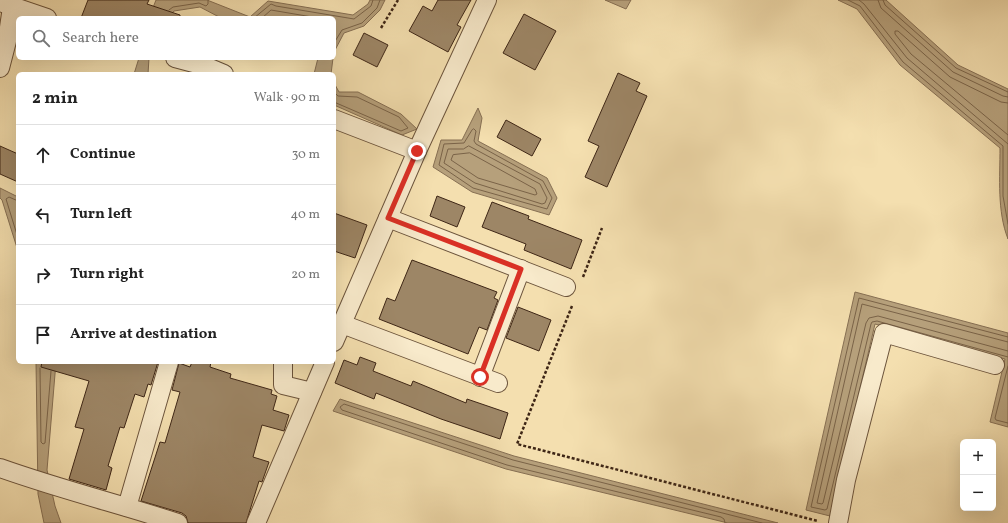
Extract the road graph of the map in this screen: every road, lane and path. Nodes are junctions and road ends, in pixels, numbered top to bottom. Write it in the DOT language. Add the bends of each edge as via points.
graph roads {
  1 [pos="398,0"];
  2 [pos="487,0"];
  3 [pos="6,4"];
  4 [pos="41,16"];
  5 [pos="381,28"];
  6 [pos="183,60"];
  7 [pos="0,68"];
  8 [pos="219,72"];
  9 [pos="336,120"];
  10 [pos="417,151"];
  11 [pos="388,218"];
  12 [pos="602,228"];
  13 [pos="521,269"];
  14 [pos="582,279"];
  15 [pos="570,294"];
  16 [pos="342,324"];
  17 [pos="336,338"];
  18 [pos="168,364"];
  19 [pos="283,364"];
  20 [pos="324,364"];
  21 [pos="995,365"];
  22 [pos="480,377"];
  23 [pos="498,384"];
  24 [pos="312,392"];
  25 [pos="0,468"];
  26 [pos="127,506"];
  27 [pos="178,523"];
  28 [pos="256,523"];
  29 [pos="824,523"];
  30 [pos="838,523"];
  1 -- 5 [label="path"];
  2 -- 10 [label="street"];
  3 -- 4 [label="street"];
  3 -- 7 [label="street" via="7,41"];
  6 -- 8 [label="street"];
  9 -- 10 [label="street"];
  10 -- 11 [label="street"];
  11 -- 13 [label="street"];
  11 -- 16 [label="street"];
  12 -- 14 [label="path"];
  13 -- 15 [label="street"];
  13 -- 22 [label="street"];
  15 -- 29 [label="path" via="517,444"];
  16 -- 17 [label="street"];
  16 -- 22 [label="street"];
  18 -- 26 [label="street"];
  19 -- 24 [label="street" via="283,385"];
  20 -- 24 [label="street"];
  21 -- 30 [label="street" via="884,333 846,480"];
  22 -- 23 [label="street"];
  24 -- 28 [label="street"];
  25 -- 26 [label="street" via="63,489"];
  26 -- 27 [label="street"];
}
